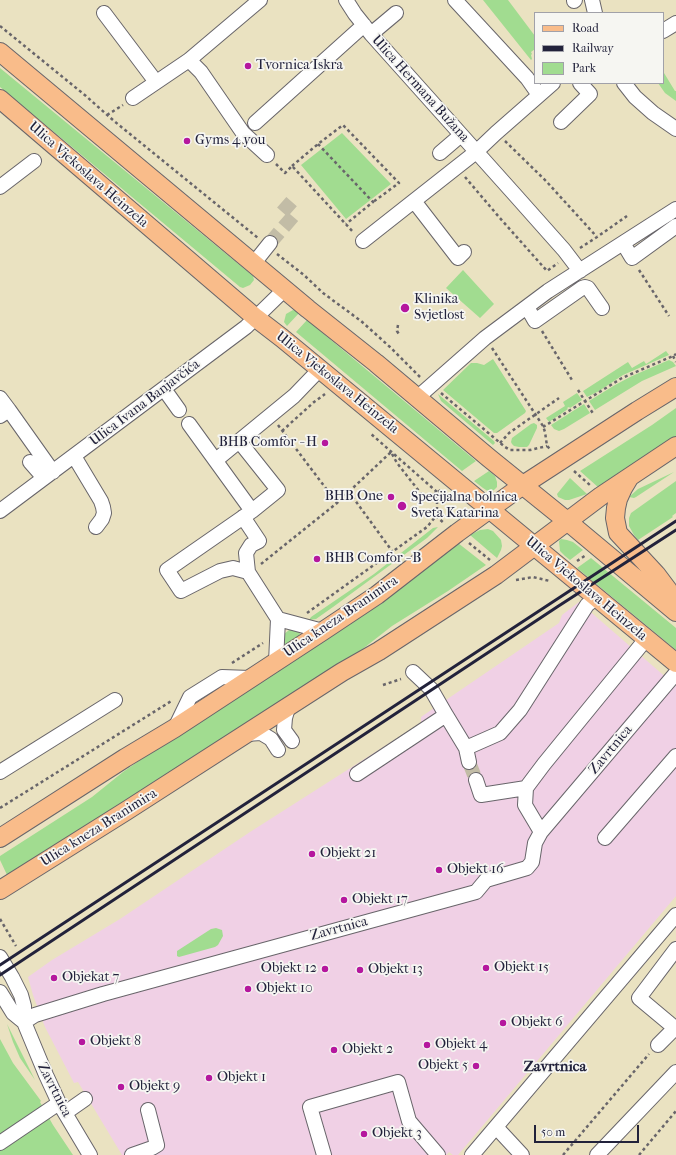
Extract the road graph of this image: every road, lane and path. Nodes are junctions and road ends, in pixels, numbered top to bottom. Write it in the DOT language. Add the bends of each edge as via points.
graph roads {
  1 [pos="260,0"];
  2 [pos="346,0"];
  3 [pos="455,0"];
  4 [pos="592,0"];
  5 [pos="396,12"];
  6 [pos="595,12"];
  7 [pos="104,13"];
  8 [pos="676,23"];
  9 [pos="0,26"];
  10 [pos="367,30"];
  11 [pos="664,30"];
  12 [pos="0,52"];
  13 [pos="189,60"];
  14 [pos="156,82"];
  15 [pos="552,84"];
  16 [pos="581,84"];
  17 [pos="625,84"];
  18 [pos="539,95"];
  19 [pos="133,98"];
  20 [pos="2,105"];
  21 [pos="107,116"];
  22 [pos="561,122"];
  23 [pos="255,123"];
  24 [pos="676,129"];
  25 [pos="461,135"];
  26 [pos="500,137"];
  27 [pos="318,144"];
  28 [pos="476,152"];
  29 [pos="440,153"];
  30 [pos="267,155"];
  31 [pos="34,161"];
  32 [pos="292,166"];
  33 [pos="461,172"];
  34 [pos="0,186"];
  35 [pos="414,201"];
  36 [pos="372,202"];
  37 [pos="676,209"];
  38 [pos="627,216"];
  39 [pos="346,224"];
  40 [pos="676,226"];
  41 [pos="597,237"];
  42 [pos="363,241"];
  43 [pos="622,243"];
  44 [pos="269,246"];
  45 [pos="574,251"];
  46 [pos="464,252"];
  47 [pos="632,258"];
  48 [pos="563,259"];
  49 [pos="254,263"];
  50 [pos="580,271"];
  51 [pos="285,289"];
  52 [pos="323,293"];
  53 [pos="319,298"];
  54 [pos="527,307"];
  55 [pos="602,308"];
  56 [pos="669,316"];
  57 [pos="256,318"];
  58 [pos="535,321"];
  59 [pos="398,325"];
  60 [pos="400,336"];
  61 [pos="485,338"];
  62 [pos="675,355"];
  63 [pos="676,362"];
  64 [pos="320,369"];
  65 [pos="421,378"];
  66 [pos="572,380"];
  67 [pos="676,387"];
  68 [pos="164,389"];
  69 [pos="578,390"];
  70 [pos="439,391"];
  71 [pos="325,393"];
  72 [pos="418,397"];
  73 [pos="0,398"];
  74 [pos="559,398"];
  75 [pos="586,401"];
  76 [pos="179,410"];
  77 [pos="4,413"];
  78 [pos="536,414"];
  79 [pos="270,415"];
  80 [pos="594,415"];
  81 [pos="189,424"];
  82 [pos="544,427"];
  83 [pos="282,431"];
  84 [pos="239,441"];
  85 [pos="500,442"];
  86 [pos="547,446"];
  87 [pos="676,446"];
  88 [pos="549,449"];
  89 [pos="391,452"];
  90 [pos="74,456"];
  91 [pos="216,460"];
  92 [pos="30,462"];
  93 [pos="576,473"];
  94 [pos="49,475"];
  95 [pos="630,476"];
  96 [pos="523,485"];
  97 [pos="441,490"];
  98 [pos="596,490"];
  99 [pos="349,492"];
  100 [pos="437,492"];
  101 [pos="337,503"];
  102 [pos="490,509"];
  103 [pos="0,512"];
  104 [pos="247,514"];
  105 [pos="442,521"];
  106 [pos="568,521"];
  107 [pos="96,527"];
  108 [pos="468,543"];
  109 [pos="534,546"];
  110 [pos="392,551"];
  111 [pos="246,553"];
  112 [pos="588,553"];
  113 [pos="263,561"];
  114 [pos="492,562"];
  115 [pos="573,564"];
  116 [pos="220,571"];
  117 [pos="248,572"];
  118 [pos="513,578"];
  119 [pos="550,580"];
  120 [pos="597,597"];
  121 [pos="676,605"];
  122 [pos="676,612"];
  123 [pos="278,619"];
  124 [pos="323,631"];
  125 [pos="646,639"];
  126 [pos="276,662"];
  127 [pos="676,663"];
  128 [pos="676,673"];
  129 [pos="408,675"];
  130 [pos="383,685"];
  131 [pos="115,700"];
  132 [pos="288,708"];
  133 [pos="446,715"];
  134 [pos="246,734"];
  135 [pos="292,741"];
  136 [pos="278,750"];
  137 [pos="676,756"];
  138 [pos="0,772"];
  139 [pos="357,774"];
  140 [pos="476,780"];
  141 [pos="526,788"];
  142 [pos="541,832"];
  143 [pos="0,838"];
  144 [pos="605,838"];
  145 [pos="0,890"];
  146 [pos="0,919"];
  147 [pos="674,923"];
  148 [pos="16,946"];
  149 [pos="676,949"];
  150 [pos="0,957"];
  151 [pos="0,992"];
  152 [pos="24,1022"];
  153 [pos="658,1045"];
  154 [pos="676,1072"];
  155 [pos="85,1099"];
  156 [pos="62,1108"];
  157 [pos="148,1110"];
  158 [pos="676,1111"];
  159 [pos="496,1127"];
  160 [pos="0,1143"];
  161 [pos="90,1155"];
  162 [pos="132,1155"];
  163 [pos="324,1155"];
  164 [pos="437,1155"];
  165 [pos="472,1155"];
  166 [pos="522,1155"];
  167 [pos="563,1155"];
  168 [pos="597,1155"];
  169 [pos="639,1155"];
  1 -- 13 [label="street"];
  2 -- 10 [label="street, Ulica Hermana Bužana"];
  3 -- 18 [label="street" via="527,78"];
  4 -- 6 [label="street"];
  5 -- 10 [label="street"];
  7 -- 14 [label="street"];
  8 -- 11 [label="street"];
  9 -- 21 [label="path"];
  10 -- 23 [label="street, Ulica Hermana Bužana"];
  10 -- 25 [label="street, Ulica Hermana Bužana"];
  12 -- 49 [label="main road"];
  13 -- 14 [label="street"];
  13 -- 30 [label="street" via="201,72 243,133"];
  14 -- 19 [label="street"];
  15 -- 18 [label="street, Ulica Hermana Bužana"];
  16 -- 22 [label="street" via="590,94"];
  17 -- 24 [label="street" via="653,112"];
  18 -- 28 [label="street, Ulica Hermana Bužana"];
  19 -- 21 [label="path"];
  20 -- 57 [label="main road, Ulica Vjekoslava Heinzela"];
  21 -- 44 [label="path"];
  25 -- 28 [label="street, Ulica Hermana Bužana"];
  25 -- 29 [label="street"];
  26 -- 41 [label="path" via="546,181"];
  27 -- 32 [label="path"];
  27 -- 36 [label="path"];
  27 -- 36 [label="path" via="343,125 399,184"];
  28 -- 35 [label="street, Ulica Hermana Bužana"];
  28 -- 50 [label="street, Ulica Hermana Bužana"];
  30 -- 32 [label="path" via="285,173"];
  31 -- 34 [label="street"];
  32 -- 39 [label="path"];
  33 -- 48 [label="path" via="547,271"];
  35 -- 42 [label="street, Ulica Hermana Bužana"];
  35 -- 46 [label="street" via="458,258"];
  36 -- 39 [label="path"];
  37 -- 43 [label="street"];
  38 -- 41 [label="path"];
  39 -- 42 [label="path"];
  40 -- 47 [label="street"];
  41 -- 45 [label="path"];
  43 -- 47 [label="street"];
  43 -- 50 [label="street"];
  44 -- 49 [label="street"];
  44 -- 52 [label="path"];
  47 -- 56 [label="path"];
  49 -- 51 [label="main road"];
  50 -- 54 [label="street"];
  51 -- 57 [label="street, Ulica Ivana Banjavčića"];
  51 -- 72 [label="main road"];
  52 -- 53 [label="path"];
  52 -- 65 [label="path" via="361,321"];
  54 -- 58 [label="street"];
  54 -- 61 [label="street"];
  55 -- 58 [label="street" via="585,287"];
  57 -- 64 [label="main road, Ulica Vjekoslava Heinzela"];
  57 -- 68 [label="street, Ulica Ivana Banjavčića"];
  58 -- 66 [label="path"];
  59 -- 60 [label="path" via="397,331"];
  61 -- 72 [label="street"];
  61 -- 78 [label="path"];
  62 -- 63 [label="path"];
  62 -- 75 [label="path" via="622,378"];
  64 -- 79 [label="street" via="302,389"];
  64 -- 102 [label="main road, Ulica Vjekoslava Heinzela"];
  67 -- 96 [label="main road, Ulica kneza Branimira"];
  68 -- 76 [label="street"];
  68 -- 90 [label="street, Ulica Ivana Banjavčića"];
  69 -- 75 [label="path"];
  70 -- 85 [label="path"];
  71 -- 83 [label="path"];
  72 -- 96 [label="main road"];
  73 -- 77 [label="street"];
  74 -- 78 [label="path"];
  75 -- 80 [label="path"];
  75 -- 82 [label="path"];
  77 -- 94 [label="street"];
  78 -- 82 [label="path"];
  78 -- 85 [label="path"];
  79 -- 83 [label="path"];
  79 -- 84 [label="street"];
  81 -- 91 [label="street"];
  82 -- 86 [label="path"];
  83 -- 101 [label="path"];
  84 -- 91 [label="street"];
  84 -- 104 [label="street" via="278,490"];
  85 -- 86 [label="path" via="510,450 530,450"];
  86 -- 88 [label="path"];
  87 -- 95 [label="main road, Ulica kneza Branimira"];
  89 -- 99 [label="path"];
  89 -- 100 [label="path"];
  89 -- 100 [label="path" via="426,500"];
  90 -- 94 [label="street, Ulica Ivana Banjavčića"];
  90 -- 107 [label="street" via="103,506 102,520"];
  91 -- 104 [label="street"];
  92 -- 94 [label="street"];
  93 -- 98 [label="path"];
  94 -- 103 [label="street, Ulica Ivana Banjavčića"];
  95 -- 106 [label="main road, Ulica kneza Branimira"];
  95 -- 121 [label="main road" via="618,499 615,518 618,533 656,574"];
  96 -- 102 [label="main road, Ulica kneza Branimira"];
  96 -- 106 [label="main road"];
  97 -- 100 [label="path"];
  99 -- 101 [label="path"];
  99 -- 110 [label="path"];
  100 -- 105 [label="path" via="436,516"];
  101 -- 113 [label="path"];
  102 -- 109 [label="main road, Ulica Vjekoslava Heinzela"];
  102 -- 124 [label="main road, Ulica kneza Branimira" via="377,595"];
  104 -- 111 [label="street" via="258,541 251,545"];
  104 -- 116 [label="street" via="167,570 181,591"];
  106 -- 109 [label="main road, Ulica kneza Branimira"];
  106 -- 122 [label="main road"];
  108 -- 114 [label="path"];
  109 -- 120 [label="main road, Ulica Vjekoslava Heinzela"];
  109 -- 132 [label="main road, Ulica kneza Branimira" via="496,575"];
  111 -- 116 [label="street"];
  111 -- 117 [label="street"];
  112 -- 115 [label="path"];
  116 -- 117 [label="street" via="233,568"];
  117 -- 123 [label="street"];
  118 -- 119 [label="path" via="516,580 533,577"];
  120 -- 125 [label="main road, Ulica Vjekoslava Heinzela"];
  120 -- 133 [label="street" via="587,605 520,710 500,733 468,755"];
  123 -- 124 [label="street"];
  123 -- 126 [label="street"];
  124 -- 126 [label="main road, Ulica kneza Branimira"];
  125 -- 127 [label="main road, Ulica Vjekoslava Heinzela"];
  125 -- 141 [label="street"];
  126 -- 143 [label="main road, Ulica kneza Branimira"];
  128 -- 142 [label="street, Zavrtnica"];
  129 -- 130 [label="path"];
  129 -- 133 [label="street" via="430,689"];
  131 -- 138 [label="street"];
  132 -- 134 [label="main road, Ulica kneza Branimira"];
  132 -- 135 [label="street" via="284,718 284,730"];
  133 -- 139 [label="street"];
  134 -- 136 [label="street" via="261,734 270,739"];
  134 -- 145 [label="main road, Ulica kneza Branimira"];
  137 -- 144 [label="street"];
  140 -- 141 [label="street" via="481,795"];
  141 -- 142 [label="street" via="525,805"];
  142 -- 152 [label="street, Zavrtnica" via="535,843 532,862 527,868 486,880 476,892 102,994 35,1015"];
  146 -- 148 [label="path"];
  147 -- 159 [label="street"];
  149 -- 153 [label="street" via="639,998 675,1028"];
  150 -- 152 [label="street, Zavrtnica" via="21,995"];
  151 -- 152 [label="street, Zavrtnica" via="13,1013"];
  152 -- 156 [label="street, Zavrtnica" via="35,1052"];
  153 -- 167 [label="path"];
  154 -- 168 [label="street"];
  155 -- 156 [label="street"];
  156 -- 160 [label="street"];
  156 -- 161 [label="street, Zavrtnica"];
  157 -- 162 [label="street" via="157,1145"];
  158 -- 169 [label="path"];
  159 -- 165 [label="street"];
  159 -- 166 [label="street"];
  163 -- 164 [label="street" via="310,1107 398,1082 409,1121"];
}
